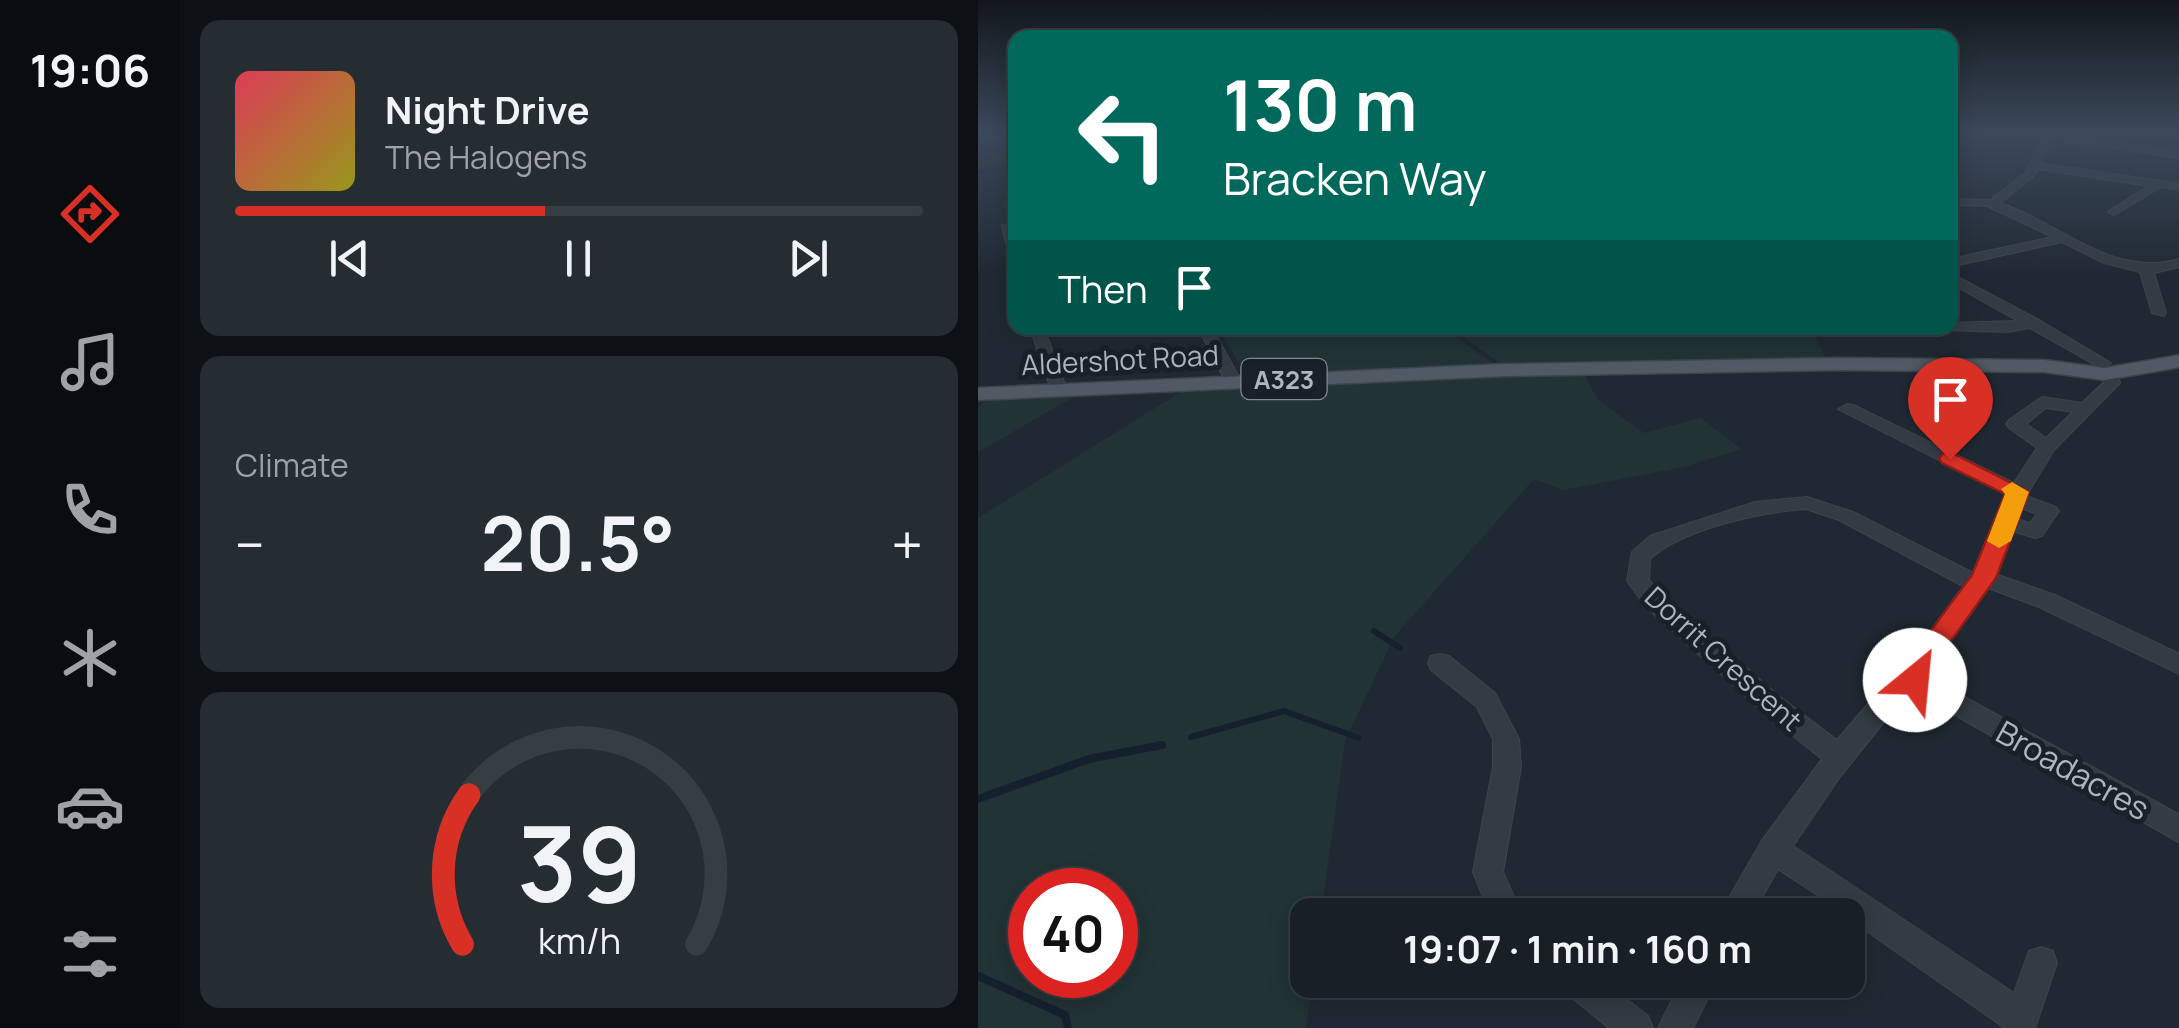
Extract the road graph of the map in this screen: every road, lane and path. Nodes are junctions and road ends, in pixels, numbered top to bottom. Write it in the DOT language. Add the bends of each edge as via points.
graph roads {
  1 [pos="2023,180"];
  2 [pos="2132,180"];
  3 [pos="2158,184"];
  4 [pos="2180,187"];
  5 [pos="1958,202"];
  6 [pos="1993,202"];
  7 [pos="2114,212"];
  8 [pos="1006,228"];
  9 [pos="1008,234"];
  10 [pos="2063,238"];
  11 [pos="1958,261"];
  12 [pos="2180,264"];
  13 [pos="2145,268"];
  14 [pos="1958,281"];
  15 [pos="2158,313"];
  16 [pos="2034,323"];
  17 [pos="1958,327"];
  18 [pos="1040,335"];
  19 [pos="1208,335"];
  20 [pos="2180,361"];
  21 [pos="2098,368"];
  22 [pos="1232,382"];
  23 [pos="1059,390"];
  24 [pos="978,394"];
  25 [pos="1846,408"];
  26 [pos="2084,408"];
  27 [pos="2047,447"];
  28 [pos="2016,496"];
  29 [pos="2006,523"];
  30 [pos="1981,582"];
  31 [pos="1440,663"];
  32 [pos="2180,666"];
  33 [pos="1915,680"];
  34 [pos="1840,758"];
  35 [pos="2180,830"];
  36 [pos="1773,849"];
  37 [pos="1499,898"];
  38 [pos="1745,898"];
  39 [pos="2041,963"];
  40 [pos="1599,998"];
  41 [pos="1691,998"];
  42 [pos="1636,1028"];
  43 [pos="1675,1028"];
  1 -- 6 [label="street"];
  2 -- 3 [label="street"];
  3 -- 4 [label="street"];
  3 -- 7 [label="street"];
  5 -- 6 [label="street"];
  6 -- 10 [label="street"];
  8 -- 9 [label="street"];
  10 -- 11 [label="street"];
  10 -- 13 [label="street"];
  12 -- 13 [label="street"];
  13 -- 15 [label="street"];
  14 -- 16 [label="street"];
  16 -- 17 [label="street"];
  16 -- 21 [label="street"];
  18 -- 23 [label="street"];
  19 -- 22 [label="street"];
  20 -- 21 [label="main road, Aldershot Road / A323"];
  21 -- 22 [label="main road, Aldershot Road / A323" via="1863,364"];
  21 -- 26 [label="street"];
  22 -- 23 [label="main road, Aldershot Road / A323"];
  23 -- 24 [label="main road, Aldershot Road / A323"];
  25 -- 28 [label="street"];
  26 -- 27 [label="street"];
  26 -- 27 [label="street" via="2042,402 2015,424"];
  27 -- 28 [label="street"];
  28 -- 29 [label="street"];
  28 -- 29 [label="street" via="2049,511 2035,530"];
  29 -- 30 [label="street"];
  30 -- 32 [label="street" via="2047,601"];
  30 -- 33 [label="street"];
  30 -- 34 [label="street, Dorrit Crescent" via="1807,503 1762,506 1657,541 1638,556 1638,581 1654,601"];
  31 -- 37 [label="street" via="1486,700 1506,739 1488,872"];
  33 -- 34 [label="street" via="1896,690"];
  33 -- 35 [label="street, Broadacres"];
  34 -- 36 [label="street"];
  36 -- 38 [label="street"];
  36 -- 39 [label="street" via="2022,1019"];
  40 -- 42 [label="street"];
  41 -- 43 [label="street"];
}
